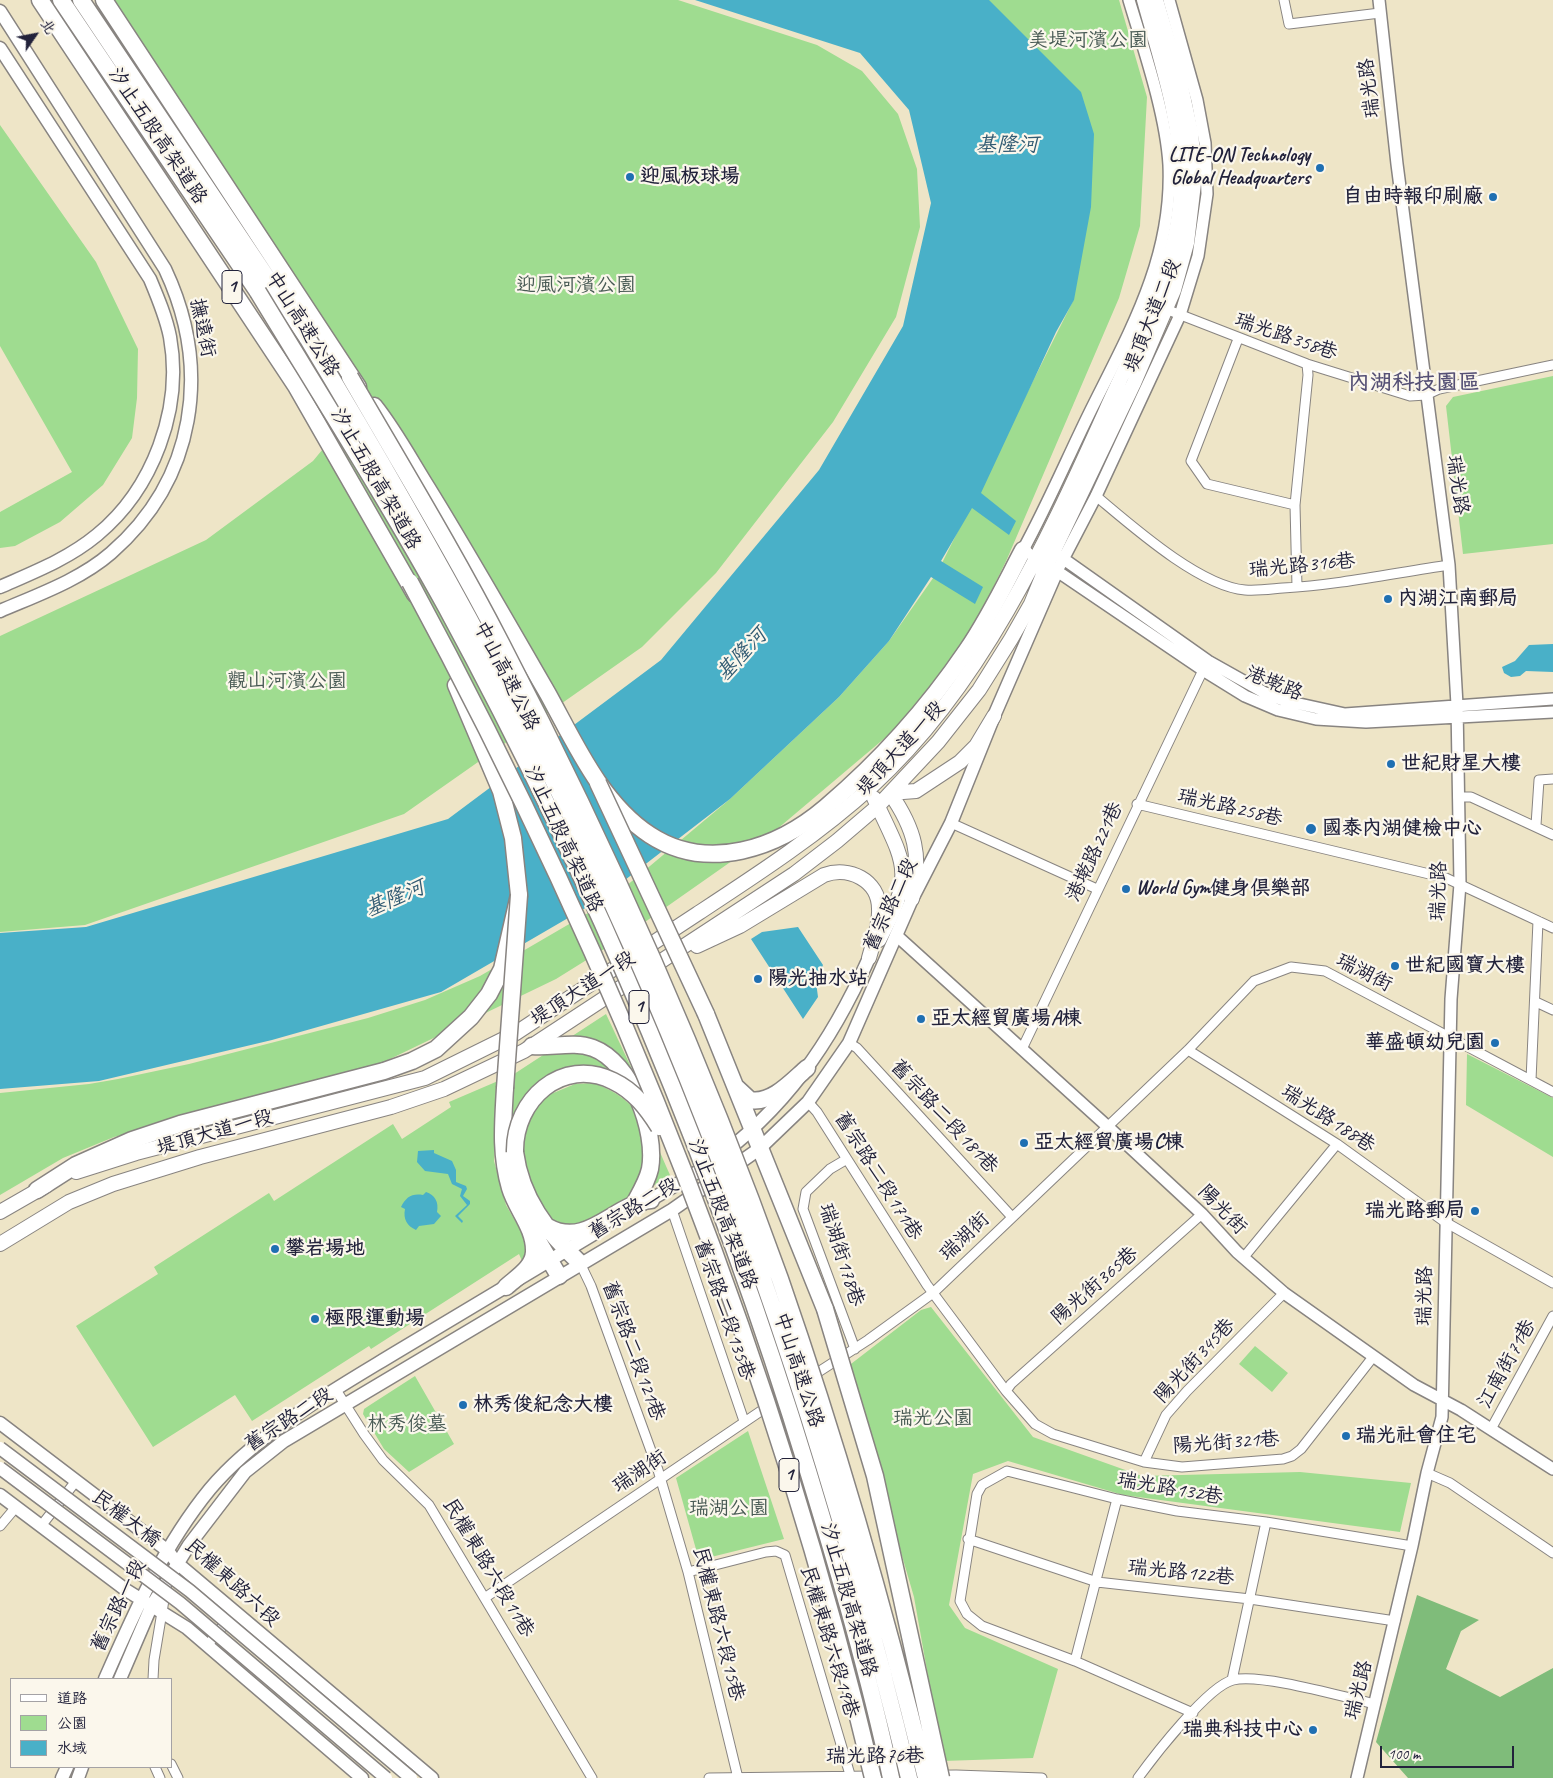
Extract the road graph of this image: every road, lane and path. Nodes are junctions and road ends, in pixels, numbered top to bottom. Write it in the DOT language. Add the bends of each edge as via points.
graph roads {
  1 [pos="40,0"];
  2 [pos="61,0"];
  3 [pos="81,0"];
  4 [pos="104,0"];
  5 [pos="1129,0"];
  6 [pos="1144,0"];
  7 [pos="1156,0"];
  8 [pos="1169,0"];
  9 [pos="1284,0"];
  10 [pos="1379,0"];
  11 [pos="0,11"];
  12 [pos="1380,13"];
  13 [pos="0,48"];
  14 [pos="1150,302"];
  15 [pos="1180,315"];
  16 [pos="1238,339"];
  17 [pos="1307,364"];
  18 [pos="1553,365"];
  19 [pos="350,377"];
  20 [pos="1426,395"];
  21 [pos="1096,496"];
  22 [pos="1295,504"];
  23 [pos="1043,554"];
  24 [pos="1449,565"];
  25 [pos="410,582"];
  26 [pos="0,587"];
  27 [pos="1298,587"];
  28 [pos="0,611"];
  29 [pos="1203,670"];
  30 [pos="1553,699"];
  31 [pos="1457,710"];
  32 [pos="1553,712"];
  33 [pos="994,716"];
  34 [pos="1553,779"];
  35 [pos="598,783"];
  36 [pos="870,788"];
  37 [pos="890,793"];
  38 [pos="1458,797"];
  39 [pos="1137,804"];
  40 [pos="878,806"];
  41 [pos="951,823"];
  42 [pos="1536,825"];
  43 [pos="1553,835"];
  44 [pos="1460,884"];
  45 [pos="1097,889"];
  46 [pos="519,895"];
  47 [pos="912,899"];
  48 [pos="1538,921"];
  49 [pos="1553,928"];
  50 [pos="896,935"];
  51 [pos="869,958"];
  52 [pos="649,969"];
  53 [pos="1536,1002"];
  54 [pos="1553,1010"];
  55 [pos="1451,1038"];
  56 [pos="849,1043"];
  57 [pos="532,1046"];
  58 [pos="1022,1049"];
  59 [pos="1188,1050"];
  60 [pos="807,1068"];
  61 [pos="731,1079"];
  62 [pos="1531,1080"];
  63 [pos="1553,1092"];
  64 [pos="808,1102"];
  65 [pos="1107,1126"];
  66 [pos="752,1130"];
  67 [pos="1338,1144"];
  68 [pos="759,1148"];
  69 [pos="847,1158"];
  70 [pos="686,1177"];
  71 [pos="37,1190"];
  72 [pos="651,1200"];
  73 [pos="634,1204"];
  74 [pos="672,1210"];
  75 [pos="0,1212"];
  76 [pos="1202,1214"];
  77 [pos="1012,1217"];
  78 [pos="524,1218"];
  79 [pos="1445,1222"];
  80 [pos="548,1227"];
  81 [pos="0,1244"];
  82 [pos="566,1250"];
  83 [pos="1244,1257"];
  84 [pos="550,1260"];
  85 [pos="580,1263"];
  86 [pos="559,1276"];
  87 [pos="1553,1283"];
  88 [pos="506,1287"];
  89 [pos="933,1293"];
  90 [pos="1284,1293"];
  91 [pos="1553,1316"];
  92 [pos="855,1349"];
  93 [pos="1372,1357"];
  94 [pos="1009,1388"];
  95 [pos="336,1390"];
  96 [pos="1442,1402"];
  97 [pos="346,1405"];
  98 [pos="744,1421"];
  99 [pos="0,1423"];
  100 [pos="1491,1429"];
  101 [pos="0,1448"];
  102 [pos="1144,1462"];
  103 [pos="0,1468"];
  104 [pos="1553,1468"];
  105 [pos="1427,1473"];
  106 [pos="661,1479"];
  107 [pos="76,1481"];
  108 [pos="0,1495"];
  109 [pos="1117,1499"];
  110 [pos="16,1507"];
  111 [pos="1266,1522"];
  112 [pos="0,1526"];
  113 [pos="41,1526"];
  114 [pos="968,1538"];
  115 [pos="1412,1546"];
  116 [pos="168,1551"];
  117 [pos="1553,1553"];
  118 [pos="177,1564"];
  119 [pos="688,1572"];
  120 [pos="1097,1582"];
  121 [pos="486,1596"];
  122 [pos="140,1599"];
  123 [pos="1250,1599"];
  124 [pos="157,1610"];
  125 [pos="234,1612"];
  126 [pos="1395,1621"];
  127 [pos="207,1646"];
  128 [pos="1075,1662"];
  129 [pos="105,1678"];
  130 [pos="121,1678"];
  131 [pos="153,1678"];
  132 [pos="1232,1680"];
  133 [pos="1375,1704"];
  134 [pos="1193,1713"];
  135 [pos="172,1766"];
  136 [pos="851,1776"];
  137 [pos="738,1777"];
  138 [pos="951,1777"];
  139 [pos="178,1778"];
  140 [pos="362,1778"];
  141 [pos="386,1778"];
  142 [pos="411,1778"];
  143 [pos="432,1778"];
  144 [pos="592,1778"];
  145 [pos="709,1778"];
  146 [pos="873,1778"];
  147 [pos="890,1778"];
  148 [pos="909,1778"];
  149 [pos="926,1778"];
  150 [pos="1042,1778"];
  151 [pos="1138,1778"];
  152 [pos="1357,1778"];
  1 -- 25 [label="highway, 汐止五股高架道路 / 1" via="290,378"];
  2 -- 147 [label="highway, 中山高速公路 / 1, bridge" via="258,292 400,526 511,731 580,874 675,1092 740,1264 798,1436 840,1576 877,1714"];
  3 -- 148 [label="highway, 中山高速公路 / 1, bridge" via="308,339 390,474 467,612 578,831 656,1002 725,1175 778,1321 852,1555"];
  4 -- 19 [label="highway, 汐止五股高架道路 / 1"];
  5 -- 14 [label="street, 堤頂大道二段" via="1159,104 1169,164 1168,216"];
  6 -- 14 [label="highway, 堤頂大道二段" via="1178,132 1182,182 1167,271"];
  7 -- 14 [label="highway, 堤頂大道二段" via="1192,132 1195,176 1187,243 1174,290"];
  8 -- 15 [label="street, 堤頂大道二段" via="1197,100 1207,194 1198,256"];
  9 -- 12 [label="street" via="1289,24"];
  10 -- 12 [label="street, 瑞光路"];
  11 -- 28 [label="main road, 撫遠街" via="165,269 181,306 187,331 192,384 182,449 168,483 138,525 110,554 75,577"];
  12 -- 20 [label="street, 瑞光路"];
  13 -- 26 [label="main road, 撫遠街" via="150,280 166,320 172,352 165,434 133,497 118,516 75,551"];
  14 -- 15 [label="street, 瑞光路358巷"];
  14 -- 23 [label="highway, 堤頂大道二段"];
  15 -- 16 [label="street, 瑞光路358巷"];
  15 -- 21 [label="street, 堤頂大道二段"];
  16 -- 17 [label="street, 瑞光路358巷"];
  16 -- 22 [label="street" via="1191,461 1207,484"];
  17 -- 20 [label="street, 瑞光路358巷" via="1410,396"];
  17 -- 22 [label="street"];
  18 -- 20 [label="street" via="1438,389"];
  19 -- 35 [label="highway, bridge" via="381,414 459,539"];
  19 -- 149 [label="highway, 汐止五股高架道路 / 1, bridge" via="500,640 596,835 690,1046 748,1193 819,1397 880,1599"];
  20 -- 24 [label="street, 瑞光路"];
  21 -- 23 [label="street, 堤頂大道二段"];
  21 -- 27 [label="street, 瑞光路316巷" via="1140,532 1214,581 1245,590"];
  22 -- 27 [label="street"];
  23 -- 29 [label="street, 港墘路"];
  23 -- 31 [label="street, 港墘路" via="1264,694 1310,708 1346,714"];
  23 -- 33 [label="main road, 舊宗路二段"];
  23 -- 35 [label="highway" via="912,723 875,762 815,816 792,832 756,849 728,854 682,850 650,835"];
  23 -- 36 [label="highway, 堤頂大道一段" via="932,722"];
  23 -- 37 [label="highway, 堤頂大道一段" via="1031,604 1007,647 938,742"];
  24 -- 27 [label="street, 瑞光路316巷"];
  24 -- 31 [label="street, 瑞光路"];
  25 -- 46 [label="highway, bridge" via="501,791 513,838"];
  25 -- 70 [label="highway, 汐止五股高架道路 / 1, bridge" via="566,892 642,1064"];
  29 -- 31 [label="street, 港墘路" via="1245,696 1278,710 1316,719 1366,722"];
  29 -- 39 [label="street, 港墘路221巷"];
  30 -- 31 [label="street, 港墘路"];
  31 -- 32 [label="street, 港墘路"];
  31 -- 38 [label="street, 瑞光路"];
  33 -- 37 [label="highway" via="976,746 960,762 916,791"];
  33 -- 41 [label="main road, 舊宗路二段"];
  34 -- 42 [label="street" via="1539,780"];
  35 -- 61 [label="highway, bridge" via="706,1014"];
  36 -- 40 [label="highway"];
  36 -- 71 [label="highway, 堤頂大道一段" via="775,863 516,1034 457,1064 425,1078 136,1153 82,1170"];
  37 -- 40 [label="highway, 堤頂大道一段"];
  37 -- 47 [label="highway" via="904,813 913,836 917,868"];
  38 -- 42 [label="street" via="1471,797"];
  38 -- 44 [label="street, 瑞光路"];
  39 -- 44 [label="street, 瑞光路258巷"];
  39 -- 45 [label="street, 港墘路221巷"];
  40 -- 51 [label="highway" via="898,850 904,873 895,910"];
  40 -- 52 [label="highway, 堤頂大道一段" via="794,874"];
  41 -- 45 [label="street"];
  41 -- 47 [label="main road, 舊宗路二段"];
  42 -- 43 [label="street"];
  44 -- 48 [label="street, 瑞光路258巷"];
  44 -- 55 [label="street, 瑞光路"];
  45 -- 58 [label="street, 港墘路221巷"];
  46 -- 71 [label="highway, bridge" via="502,969 489,994 471,1017 436,1049 384,1071 180,1124 132,1140 76,1165"];
  46 -- 78 [label="highway, bridge" via="502,1152 510,1190"];
  47 -- 50 [label="main road, 舊宗路二段"];
  48 -- 49 [label="street, 瑞光路258巷"];
  48 -- 53 [label="street"];
  50 -- 56 [label="main road, 舊宗路二段"];
  50 -- 58 [label="street, 陽光街"];
  51 -- 52 [label="highway" via="879,918 878,899 866,881 857,875 839,871 824,875 740,926"];
  51 -- 60 [label="main road, 舊宗路二段" via="838,1022"];
  52 -- 57 [label="highway, 堤頂大道一段"];
  53 -- 54 [label="street"];
  53 -- 62 [label="street"];
  55 -- 59 [label="street, 瑞湖街" via="1325,971 1291,967 1254,981"];
  55 -- 62 [label="street, 瑞湖街"];
  55 -- 79 [label="street, 瑞光路"];
  56 -- 64 [label="main road, 舊宗路二段"];
  56 -- 77 [label="street, 舊宗路二段181巷"];
  57 -- 73 [label="highway" via="549,1048 571,1044 594,1048 625,1073 640,1106 650,1143 648,1176"];
  57 -- 81 [label="highway, 堤頂大道一段" via="483,1073 390,1107 200,1156 113,1184 69,1202"];
  58 -- 65 [label="street, 陽光街"];
  59 -- 65 [label="street, 瑞湖街"];
  59 -- 67 [label="street, 瑞光路188巷"];
  60 -- 61 [label="highway" via="771,1096 756,1101 744,1096"];
  60 -- 66 [label="main road, 舊宗路二段"];
  61 -- 66 [label="highway"];
  62 -- 63 [label="street, 瑞湖街"];
  64 -- 68 [label="main road, 舊宗路二段"];
  64 -- 69 [label="street, 舊宗路二段171巷"];
  65 -- 76 [label="street, 陽光街"];
  65 -- 77 [label="street, 瑞湖街"];
  66 -- 68 [label="highway"];
  66 -- 72 [label="main road, 舊宗路二段" via="708,1165"];
  67 -- 79 [label="street, 瑞光路188巷"];
  67 -- 83 [label="street"];
  68 -- 74 [label="main road, 舊宗路二段"];
  68 -- 138 [label="highway, bridge" via="825,1309 875,1476"];
  69 -- 89 [label="street, 舊宗路二段171巷"];
  69 -- 92 [label="street, 瑞湖街178巷" via="806,1192 803,1209"];
  70 -- 80 [label="highway, bridge" via="649,1111 633,1094 599,1076 582,1074 565,1078 535,1094 519,1120 514,1138 520,1180 526,1196"];
  70 -- 146 [label="highway, 汐止五股高架道路 / 1, bridge" via="736,1311 818,1568"];
  71 -- 75 [label="highway, 堤頂大道一段"];
  72 -- 73 [label="highway"];
  72 -- 82 [label="main road, 舊宗路二段"];
  73 -- 80 [label="highway" via="588,1230 566,1234"];
  74 -- 85 [label="main road, 舊宗路二段"];
  74 -- 98 [label="street, 舊宗路二段135巷"];
  76 -- 83 [label="street, 陽光街"];
  76 -- 94 [label="street, 陽光街365巷"];
  77 -- 89 [label="street, 瑞湖街"];
  78 -- 84 [label="highway"];
  78 -- 88 [label="highway" via="534,1254 529,1266"];
  79 -- 87 [label="street, 瑞光路188巷"];
  79 -- 96 [label="street, 瑞光路"];
  80 -- 82 [label="highway"];
  82 -- 84 [label="main road, 舊宗路二段"];
  82 -- 85 [label="highway"];
  83 -- 90 [label="street, 陽光街"];
  84 -- 86 [label="highway"];
  84 -- 88 [label="main road, 舊宗路二段"];
  85 -- 86 [label="main road, 舊宗路二段"];
  85 -- 106 [label="street, 舊宗路二段121巷"];
  86 -- 97 [label="main road, 舊宗路二段"];
  88 -- 95 [label="main road, 舊宗路二段"];
  89 -- 92 [label="street, 瑞湖街"];
  89 -- 94 [label="street, 舊宗路二段171巷"];
  90 -- 93 [label="street, 陽光街"];
  90 -- 102 [label="street, 陽光街345巷" via="1166,1415"];
  91 -- 100 [label="street, 江南街71巷"];
  92 -- 98 [label="street, 瑞湖街"];
  93 -- 96 [label="street, 陽光街"];
  93 -- 102 [label="street, 陽光街321巷" via="1301,1449 1292,1456 1182,1467"];
  94 -- 102 [label="street, 陽光街321巷" via="1035,1424 1053,1434"];
  95 -- 97 [label="street, 民權東路六段11巷"];
  95 -- 116 [label="main road, 舊宗路二段" via="284,1424 211,1488"];
  96 -- 100 [label="street, 陽光街"];
  96 -- 105 [label="street, 瑞光路" via="1442,1417"];
  97 -- 118 [label="main road, 舊宗路二段" via="284,1441 246,1472"];
  97 -- 121 [label="street, 民權東路六段11巷" via="383,1460 429,1505"];
  98 -- 106 [label="street, 瑞湖街"];
  99 -- 107 [label="main road, 民權東路六段"];
  100 -- 104 [label="street, 陽光街"];
  101 -- 142 [label="main road, 民權大橋, bridge" via="190,1592"];
  103 -- 141 [label="main road, 民權大橋, bridge" via="180,1603"];
  105 -- 115 [label="street, 瑞光路"];
  105 -- 117 [label="street" via="1450,1483"];
  106 -- 119 [label="street, 民權東路六段15巷"];
  106 -- 121 [label="street, 瑞湖街"];
  107 -- 113 [label="street"];
  107 -- 116 [label="main road, 民權東路六段"];
  108 -- 110 [label="main road"];
  109 -- 111 [label="street, 瑞光路132巷" via="1177,1511"];
  109 -- 114 [label="street, 瑞光路132巷" via="1006,1472 982,1485 977,1494"];
  109 -- 120 [label="street"];
  110 -- 112 [label="street"];
  110 -- 113 [label="main road"];
  111 -- 115 [label="street, 瑞光路132巷"];
  111 -- 123 [label="street"];
  113 -- 122 [label="main road"];
  114 -- 120 [label="street, 瑞光路122巷"];
  114 -- 128 [label="street, 瑞光路132巷" via="960,1602 967,1614 982,1626"];
  115 -- 126 [label="street, 瑞光路"];
  116 -- 118 [label="main road, 民權東路六段"];
  116 -- 122 [label="main road, 舊宗路一段"];
  118 -- 124 [label="main road, 舊宗路一段"];
  118 -- 125 [label="main road, 民權東路六段"];
  119 -- 136 [label="street, 民權東路六段19巷" via="766,1552 776,1551 785,1555"];
  119 -- 137 [label="street, 民權東路六段15巷"];
  120 -- 123 [label="street, 瑞光路122巷"];
  120 -- 128 [label="street"];
  121 -- 144 [label="street, 民權東路六段11巷"];
  122 -- 124 [label="main road"];
  122 -- 129 [label="main road, 舊宗路一段"];
  123 -- 126 [label="street, 瑞光路122巷"];
  123 -- 132 [label="street"];
  124 -- 127 [label="main road" via="187,1628"];
  124 -- 130 [label="main road, 舊宗路一段"];
  124 -- 131 [label="street"];
  125 -- 127 [label="street"];
  125 -- 143 [label="main road, 民權東路六段"];
  126 -- 133 [label="street, 瑞光路"];
  127 -- 140 [label="main road"];
  128 -- 134 [label="street"];
  132 -- 133 [label="street" via="1263,1680"];
  132 -- 134 [label="street" via="1210,1694"];
  133 -- 152 [label="street, 瑞光路"];
  134 -- 151 [label="street"];
  135 -- 139 [label="street"];
  136 -- 137 [label="street, 瑞光路76巷"];
  136 -- 138 [label="street, 瑞光路76巷"];
  137 -- 145 [label="street, 瑞光路76巷"];
  138 -- 150 [label="street, 瑞光路76巷"];
}
